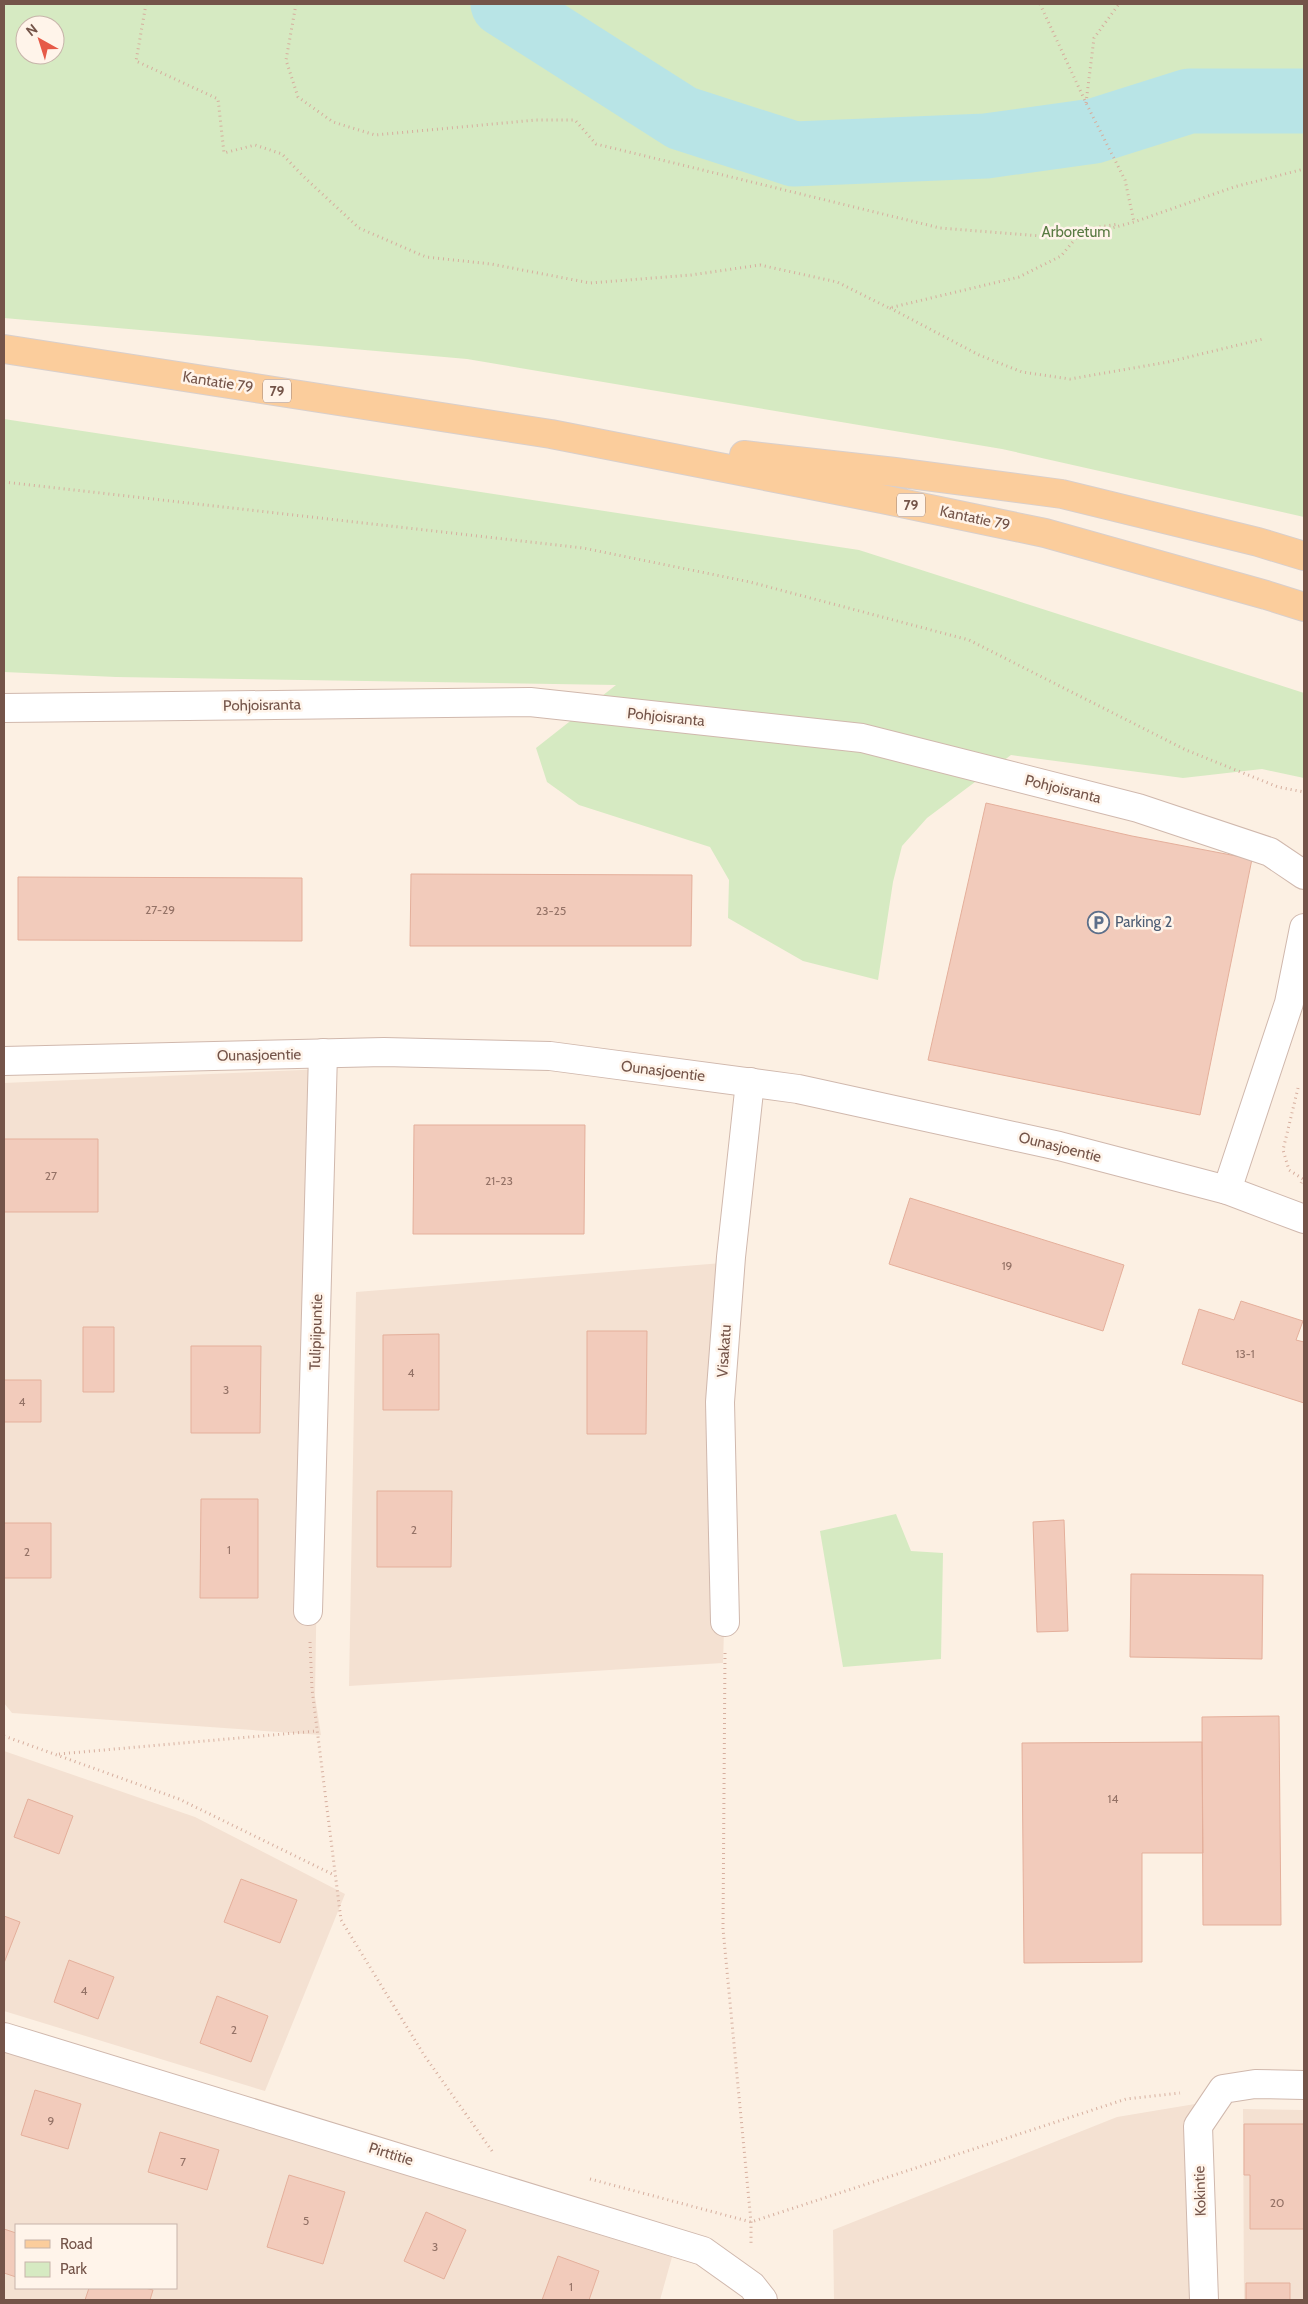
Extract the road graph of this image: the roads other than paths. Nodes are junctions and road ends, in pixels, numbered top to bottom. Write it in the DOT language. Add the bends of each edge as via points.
graph roads {
  1 [pos="4,348"];
  2 [pos="551,434"];
  3 [pos="1304,556"];
  4 [pos="1304,608"];
  5 [pos="4,708"];
  6 [pos="1304,875"];
  7 [pos="1304,928"];
  8 [pos="323,1053"];
  9 [pos="4,1061"];
  10 [pos="750,1082"];
  11 [pos="1227,1190"];
  12 [pos="1297,1216"];
  13 [pos="308,1611"];
  14 [pos="725,1622"];
  15 [pos="4,2037"];
  16 [pos="1304,2085"];
  17 [pos="758,2293"];
  18 [pos="1204,2300"];
  1 -- 2 [label="main road, Kantatie 79 / 79"];
  2 -- 3 [label="main road, Kantatie 79 / 79" via="1062,494"];
  2 -- 4 [label="main road, Kantatie 79 / 79" via="1046,533"];
  5 -- 6 [label="street, Pohjoisranta" via="530,702 862,738 1138,808 1270,852"];
  7 -- 11 [label="street" via="1289,1003"];
  8 -- 9 [label="street, Ounasjoentie"];
  8 -- 10 [label="street, Ounasjoentie" via="550,1056"];
  8 -- 13 [label="street, Tulipiipuntie"];
  10 -- 11 [label="street, Ounasjoentie" via="798,1089 1059,1146"];
  10 -- 14 [label="street, Visakatu" via="731,1257 720,1402"];
  11 -- 12 [label="street, Ounasjoentie"];
  15 -- 17 [label="street, Pirttitie" via="703,2251"];
  16 -- 18 [label="street, Kokintie" via="1255,2084 1223,2089 1198,2126"];
}
